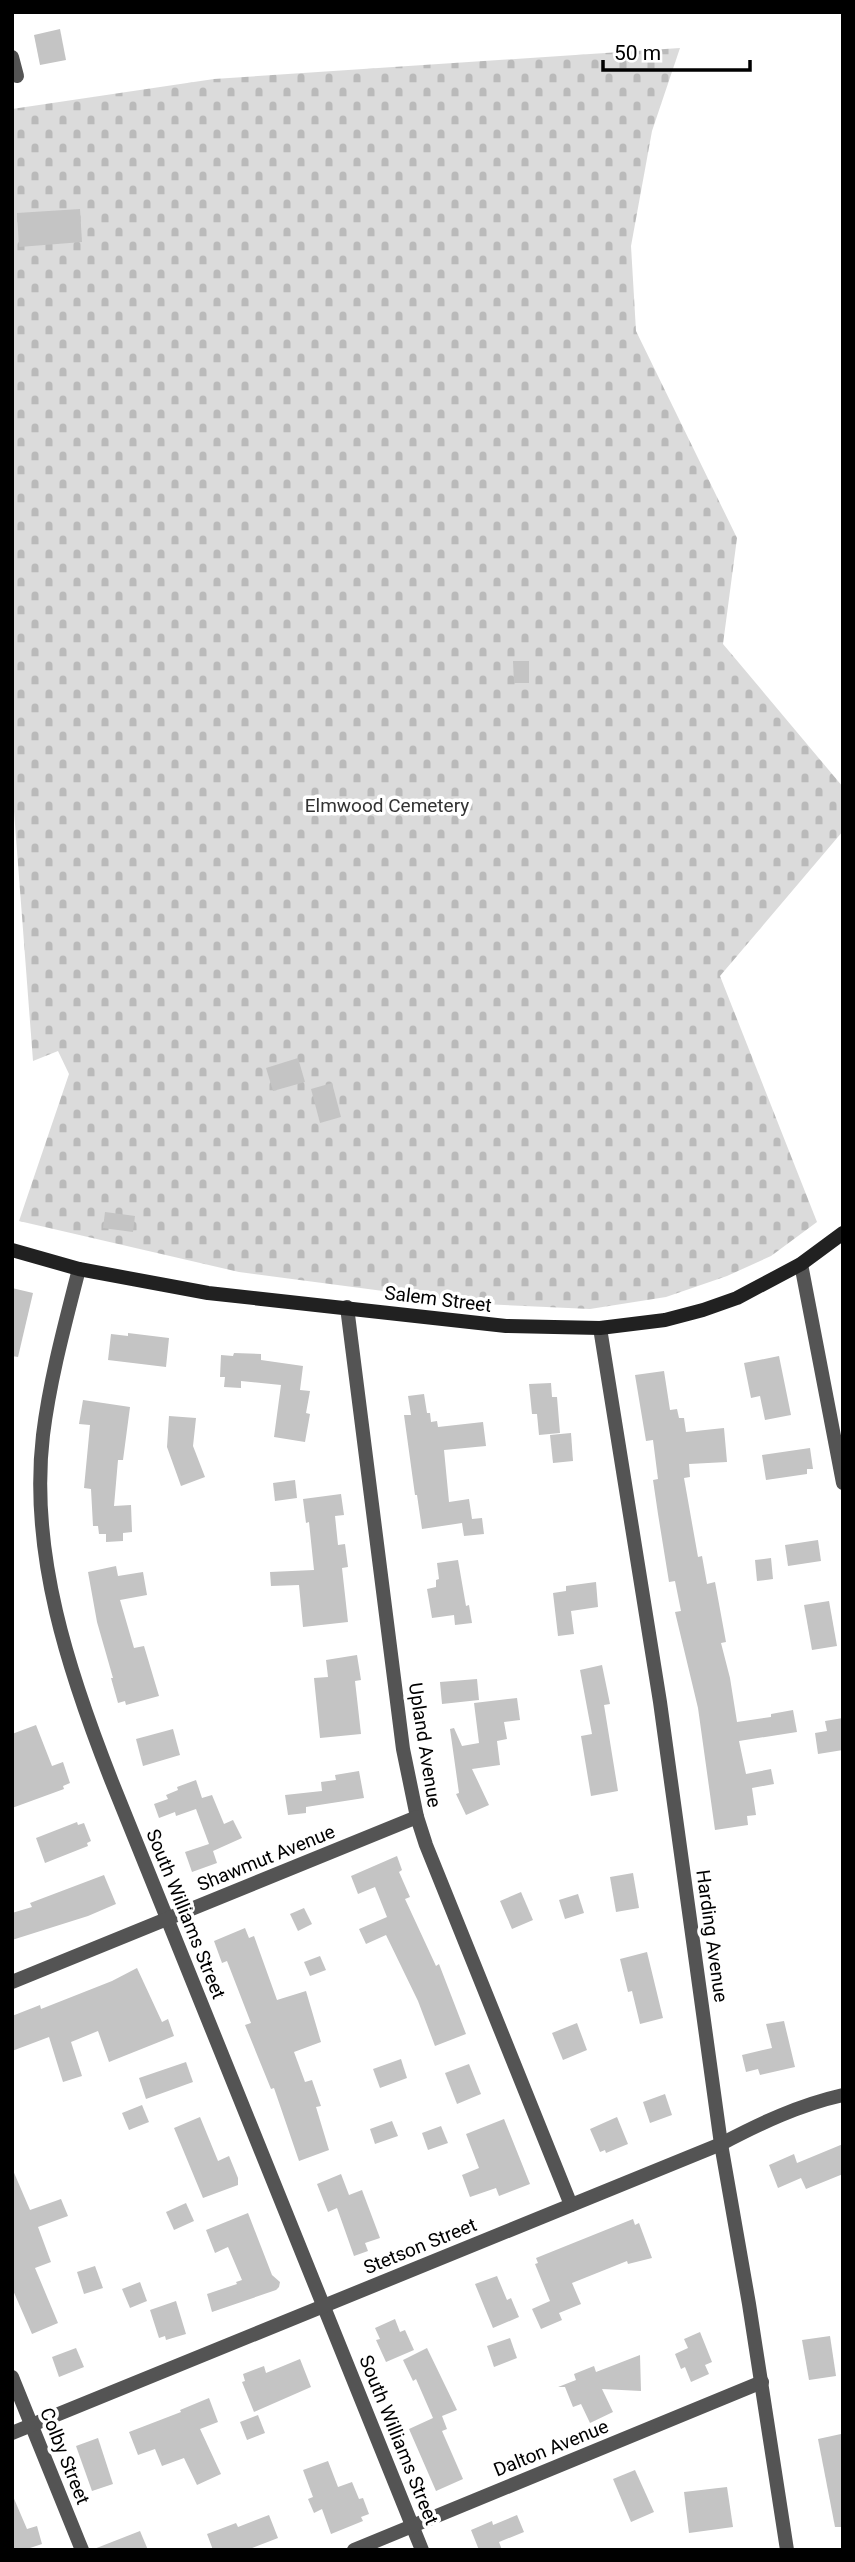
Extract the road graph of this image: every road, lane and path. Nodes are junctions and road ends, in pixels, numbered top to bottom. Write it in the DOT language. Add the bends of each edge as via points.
graph roads {
  1 [pos="12,57"];
  2 [pos="17,76"];
  3 [pos="843,1233"];
  4 [pos="12,1250"];
  5 [pos="801,1264"];
  6 [pos="79,1269"];
  7 [pos="347,1307"];
  8 [pos="600,1328"];
  9 [pos="843,1483"];
  10 [pos="417,1817"];
  11 [pos="167,1919"];
  12 [pos="12,1982"];
  13 [pos="843,2095"];
  14 [pos="721,2144"];
  15 [pos="570,2206"];
  16 [pos="324,2306"];
  17 [pos="12,2377"];
  18 [pos="762,2382"];
  19 [pos="32,2425"];
  20 [pos="12,2433"];
  21 [pos="413,2525"];
  22 [pos="82,2550"];
  23 [pos="354,2550"];
  24 [pos="422,2550"];
  25 [pos="787,2550"];
  1 -- 2 [label="street"];
  3 -- 5 [label="main road, Salem Street"];
  4 -- 6 [label="main road, Salem Street"];
  5 -- 8 [label="main road, Salem Street" via="737,1298 703,1310"];
  5 -- 9 [label="street"];
  6 -- 7 [label="main road, Salem Street" via="208,1293"];
  6 -- 11 [label="street, South Williams Street" via="51,1378 43,1438 41,1494 47,1553 56,1611 90,1726"];
  7 -- 8 [label="main road, Salem Street" via="506,1326"];
  7 -- 10 [label="street, Upland Avenue" via="402,1735"];
  8 -- 14 [label="street, Harding Avenue" via="660,1702"];
  10 -- 11 [label="street, Shawmut Avenue"];
  10 -- 15 [label="street, Upland Avenue"];
  11 -- 12 [label="street, Shawmut Avenue"];
  11 -- 16 [label="street, South Williams Street"];
  13 -- 14 [label="street, Stetson Street" via="801,2106"];
  14 -- 15 [label="street, Stetson Street"];
  14 -- 18 [label="street, Harding Avenue"];
  15 -- 16 [label="street, Stetson Street"];
  16 -- 19 [label="street, Stetson Street"];
  16 -- 21 [label="street, South Williams Street"];
  17 -- 19 [label="street, Colby Street"];
  18 -- 21 [label="street, Dalton Avenue"];
  18 -- 25 [label="street, Harding Avenue"];
  19 -- 20 [label="street, Stetson Street"];
  19 -- 22 [label="street, Colby Street"];
  21 -- 23 [label="street, Dalton Avenue"];
  21 -- 24 [label="street, South Williams Street"];
}
